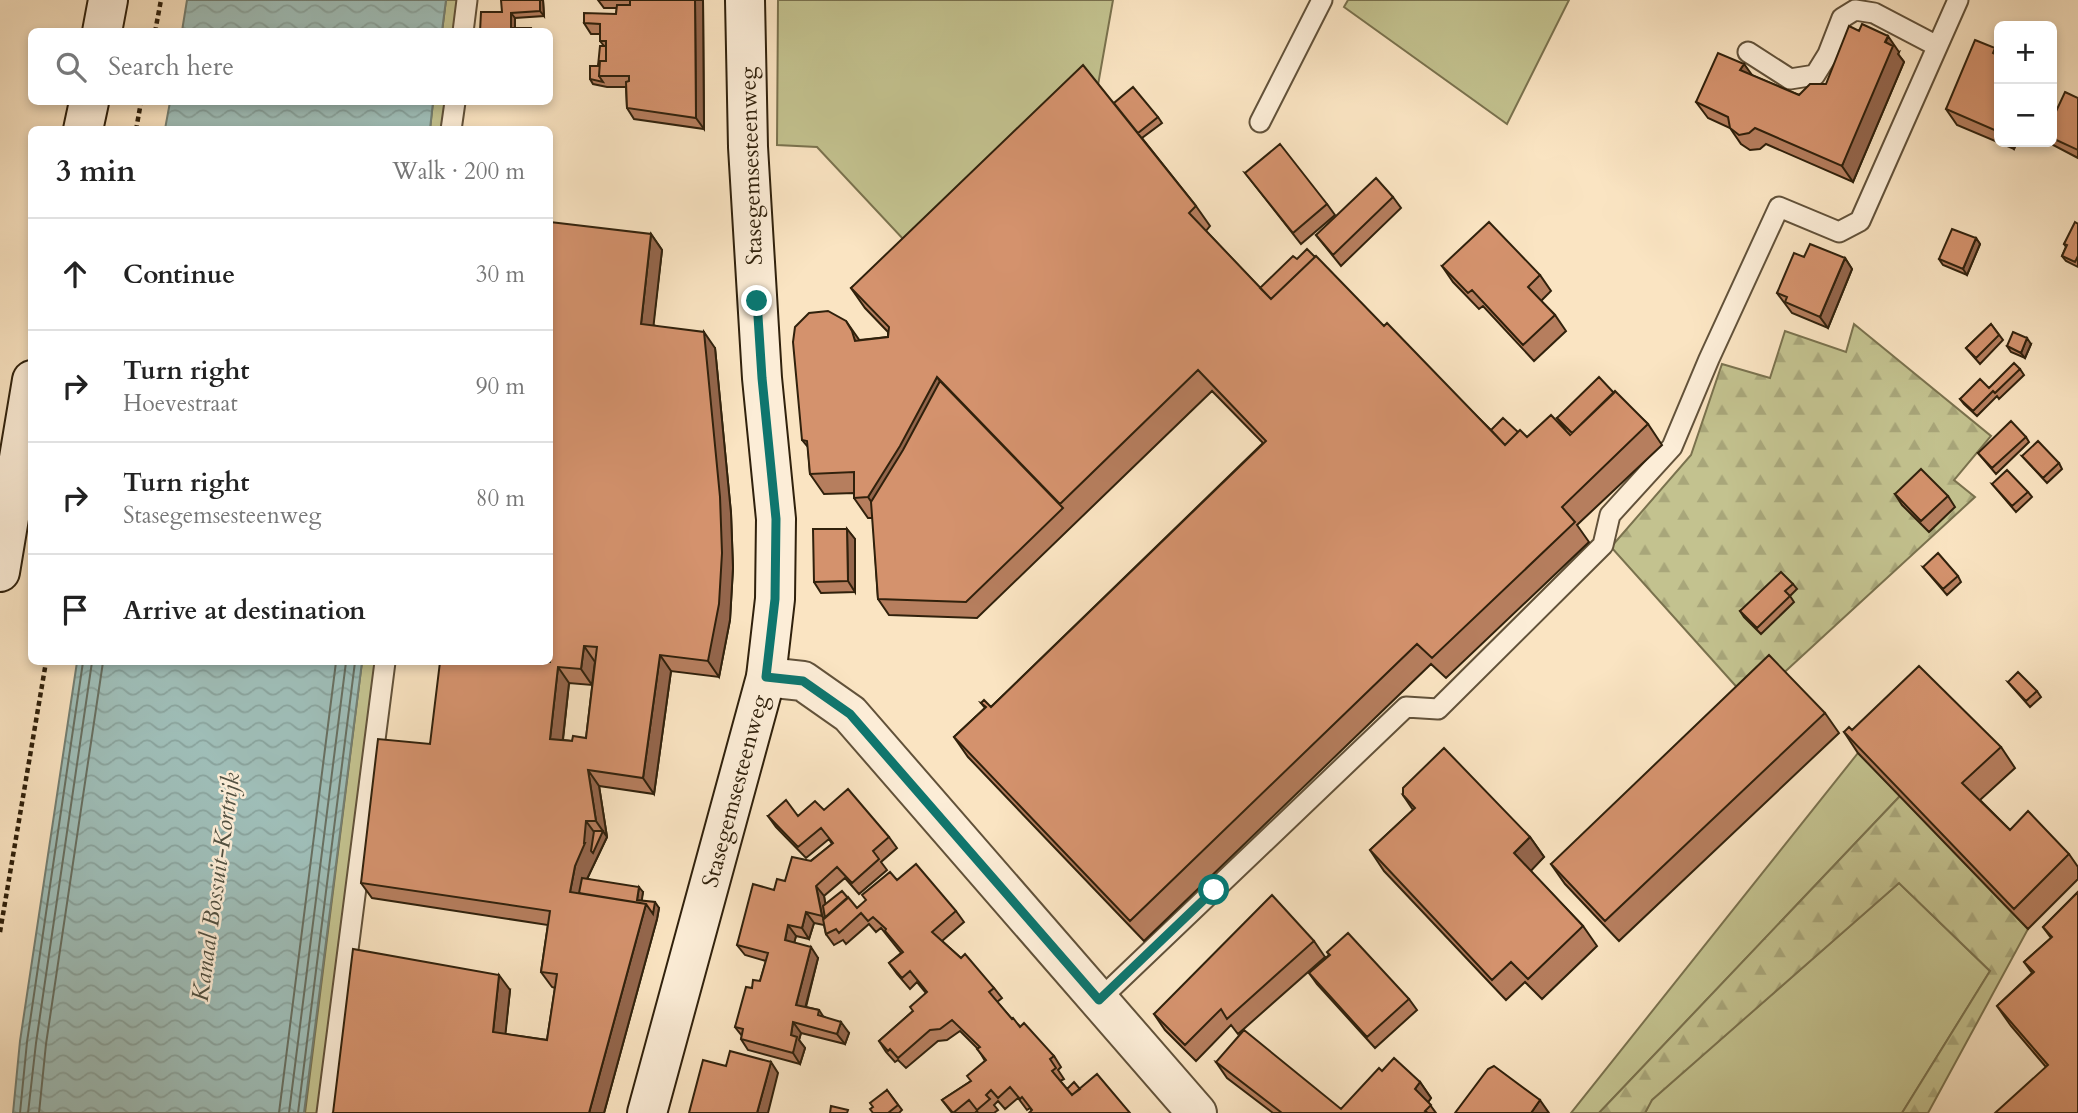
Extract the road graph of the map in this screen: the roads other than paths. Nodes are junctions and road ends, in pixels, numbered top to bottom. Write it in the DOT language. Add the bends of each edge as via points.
graph roads {
  1 [pos="108,0"];
  2 [pos="467,0"];
  3 [pos="746,0"];
  4 [pos="1322,0"];
  5 [pos="1958,0"];
  6 [pos="103,28"];
  7 [pos="464,28"];
  8 [pos="1937,46"];
  9 [pos="1748,52"];
  10 [pos="88,105"];
  11 [pos="455,105"];
  12 [pos="1260,122"];
  13 [pos="84,126"];
  14 [pos="452,126"];
  15 [pos="28,404"];
  16 [pos="0,572"];
  17 [pos="385,665"];
  18 [pos="766,677"];
  19 [pos="1099,1000"];
  20 [pos="327,1113"];
  21 [pos="647,1113"];
  22 [pos="1196,1113"];
  1 -- 6 [label="street"];
  2 -- 7 [label="lane"];
  3 -- 18 [label="street, Stasegemsesteenweg" via="749,160 776,519 775,599"];
  4 -- 12 [label="lane"];
  5 -- 8 [label="lane"];
  8 -- 9 [label="lane" via="1874,13 1855,10 1842,18 1815,75 1790,79"];
  8 -- 19 [label="lane" via="1860,220 1839,232 1779,208 1672,447 1610,515 1603,545 1438,709 1406,708"];
  10 -- 13 [label="street"];
  11 -- 14 [label="lane"];
  15 -- 16 [label="street"];
  17 -- 20 [label="lane"];
  18 -- 19 [label="street" via="803,681 850,714"];
  18 -- 21 [label="street, Stasegemsesteenweg"];
  19 -- 22 [label="street"];
}
